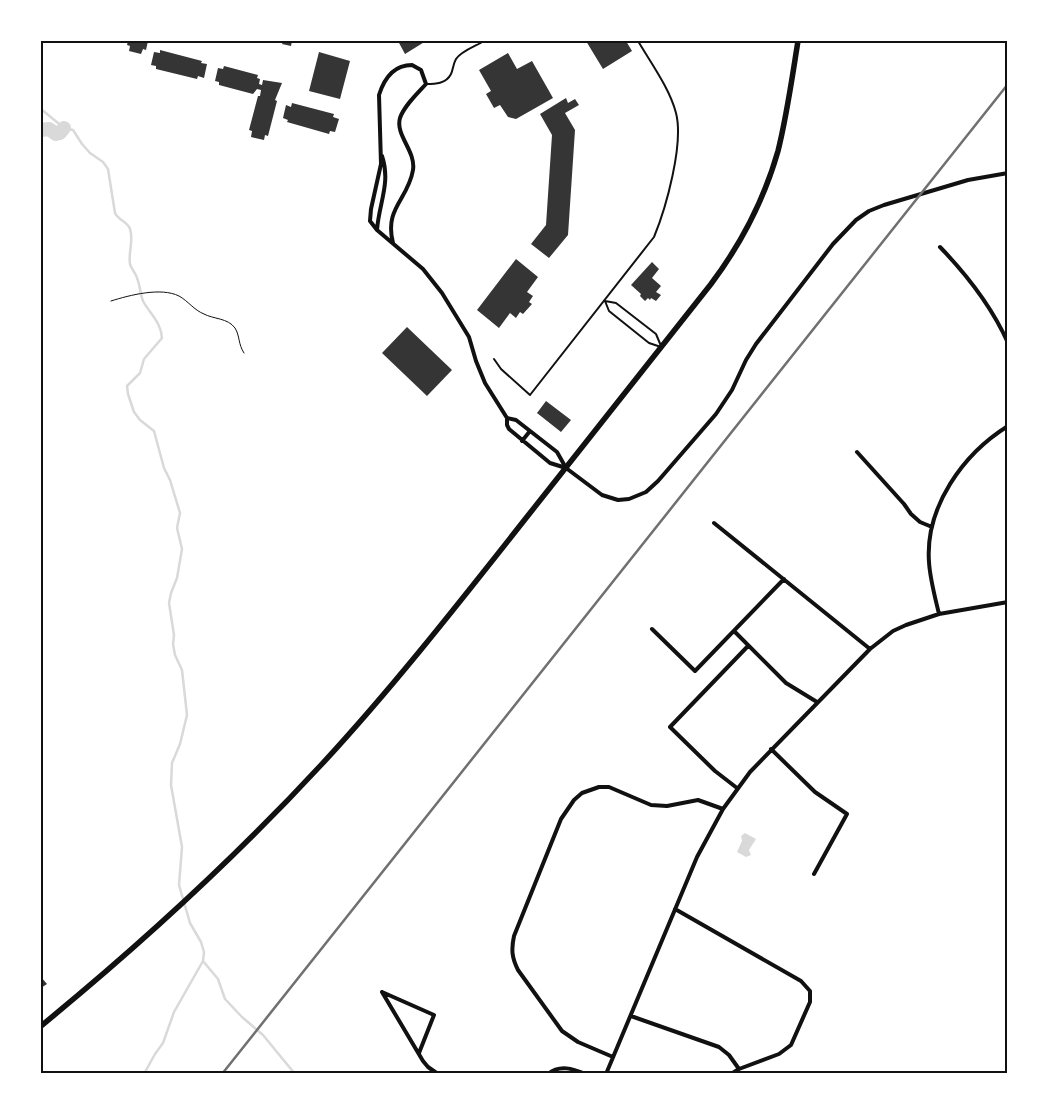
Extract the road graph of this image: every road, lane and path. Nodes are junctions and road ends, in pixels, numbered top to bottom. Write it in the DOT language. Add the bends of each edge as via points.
graph roads {
  1 [pos="484,41"];
  2 [pos="638,41"];
  3 [pos="798,41"];
  4 [pos="426,84"];
  5 [pos="381,152"];
  6 [pos="1008,173"];
  7 [pos="376,230"];
  8 [pos="394,243"];
  9 [pos="940,247"];
  10 [pos="111,301"];
  11 [pos="605,301"];
  12 [pos="1008,343"];
  13 [pos="662,347"];
  14 [pos="244,353"];
  15 [pos="494,359"];
  16 [pos="507,418"];
  17 [pos="1008,426"];
  18 [pos="530,431"];
  19 [pos="522,441"];
  20 [pos="856,452"];
  21 [pos="566,468"];
  22 [pos="714,523"];
  23 [pos="932,527"];
  24 [pos="784,579"];
  25 [pos="1008,602"];
  26 [pos="939,614"];
  27 [pos="652,628"];
  28 [pos="734,631"];
  29 [pos="748,646"];
  30 [pos="870,649"];
  31 [pos="817,702"];
  32 [pos="771,749"];
  33 [pos="737,788"];
  34 [pos="723,808"];
  35 [pos="814,874"];
  36 [pos="675,909"];
  37 [pos="631,1016"];
  38 [pos="41,1026"];
  39 [pos="419,1053"];
  40 [pos="613,1057"];
  41 [pos="739,1069"];
  42 [pos="438,1074"];
  43 [pos="548,1074"];
  44 [pos="586,1074"];
  45 [pos="606,1074"];
  46 [pos="731,1074"];
  1 -- 4 [label="lane" via="456,59 451,74 444,82"];
  2 -- 11 [label="lane" via="672,100 679,140 654,237"];
  3 -- 13 [label="main road" via="780,140 760,201 727,262"];
  4 -- 5 [label="street" via="421,70 412,65 399,67 387,78 379,95"];
  4 -- 8 [label="street" via="400,119 400,131 413,164 407,187 392,213"];
  5 -- 7 [label="street" via="386,180"];
  5 -- 7 [label="street" via="380,174 370,217"];
  6 -- 21 [label="street" via="968,180 884,205 856,220 833,244 756,344 716,414 646,492 629,499 612,499"];
  7 -- 8 [label="street"];
  8 -- 16 [label="street" via="423,269 442,293 469,337 485,383"];
  9 -- 12 [label="street" via="979,293"];
  10 -- 14 [label="path" via="156,291 177,295 203,314 232,325"];
  11 -- 13 [label="lane" via="609,311 649,344"];
  11 -- 13 [label="lane" via="616,303 656,334"];
  11 -- 15 [label="lane" via="530,395"];
  13 -- 21 [label="main road"];
  16 -- 18 [label="street" via="516,420"];
  16 -- 19 [label="street" via="509,429"];
  17 -- 23 [label="street" via="987,442 956,477 942,498"];
  18 -- 19 [label="street"];
  18 -- 21 [label="street" via="558,452"];
  19 -- 21 [label="street" via="550,463"];
  20 -- 23 [label="street" via="911,514"];
  21 -- 38 [label="main road" via="392,686 313,774 206,881"];
  22 -- 24 [label="street"];
  23 -- 26 [label="street" via="929,562"];
  24 -- 28 [label="street"];
  24 -- 30 [label="street"];
  25 -- 26 [label="street"];
  26 -- 30 [label="street" via="893,631"];
  27 -- 28 [label="street" via="695,671"];
  28 -- 29 [label="street"];
  29 -- 31 [label="street" via="786,683"];
  29 -- 33 [label="street" via="670,727"];
  30 -- 31 [label="street"];
  31 -- 32 [label="street"];
  32 -- 33 [label="street"];
  32 -- 35 [label="street" via="815,792 847,814"];
  33 -- 34 [label="street"];
  34 -- 36 [label="street"];
  34 -- 40 [label="street" via="698,800 668,806 651,805 618,790 599,787 582,793 561,819 514,936 513,959 562,1030 578,1042"];
  36 -- 37 [label="street"];
  36 -- 41 [label="street" via="801,981 810,991 810,1002 791,1045 779,1054"];
  37 -- 40 [label="street"];
  37 -- 41 [label="street" via="719,1047"];
  39 -- 39 [label="street" via="415,1046 382,992 434,1014"];
  39 -- 42 [label="street" via="428,1067"];
  40 -- 45 [label="street"];
  41 -- 46 [label="street"];
  43 -- 44 [label="street" via="566,1068"];
}
